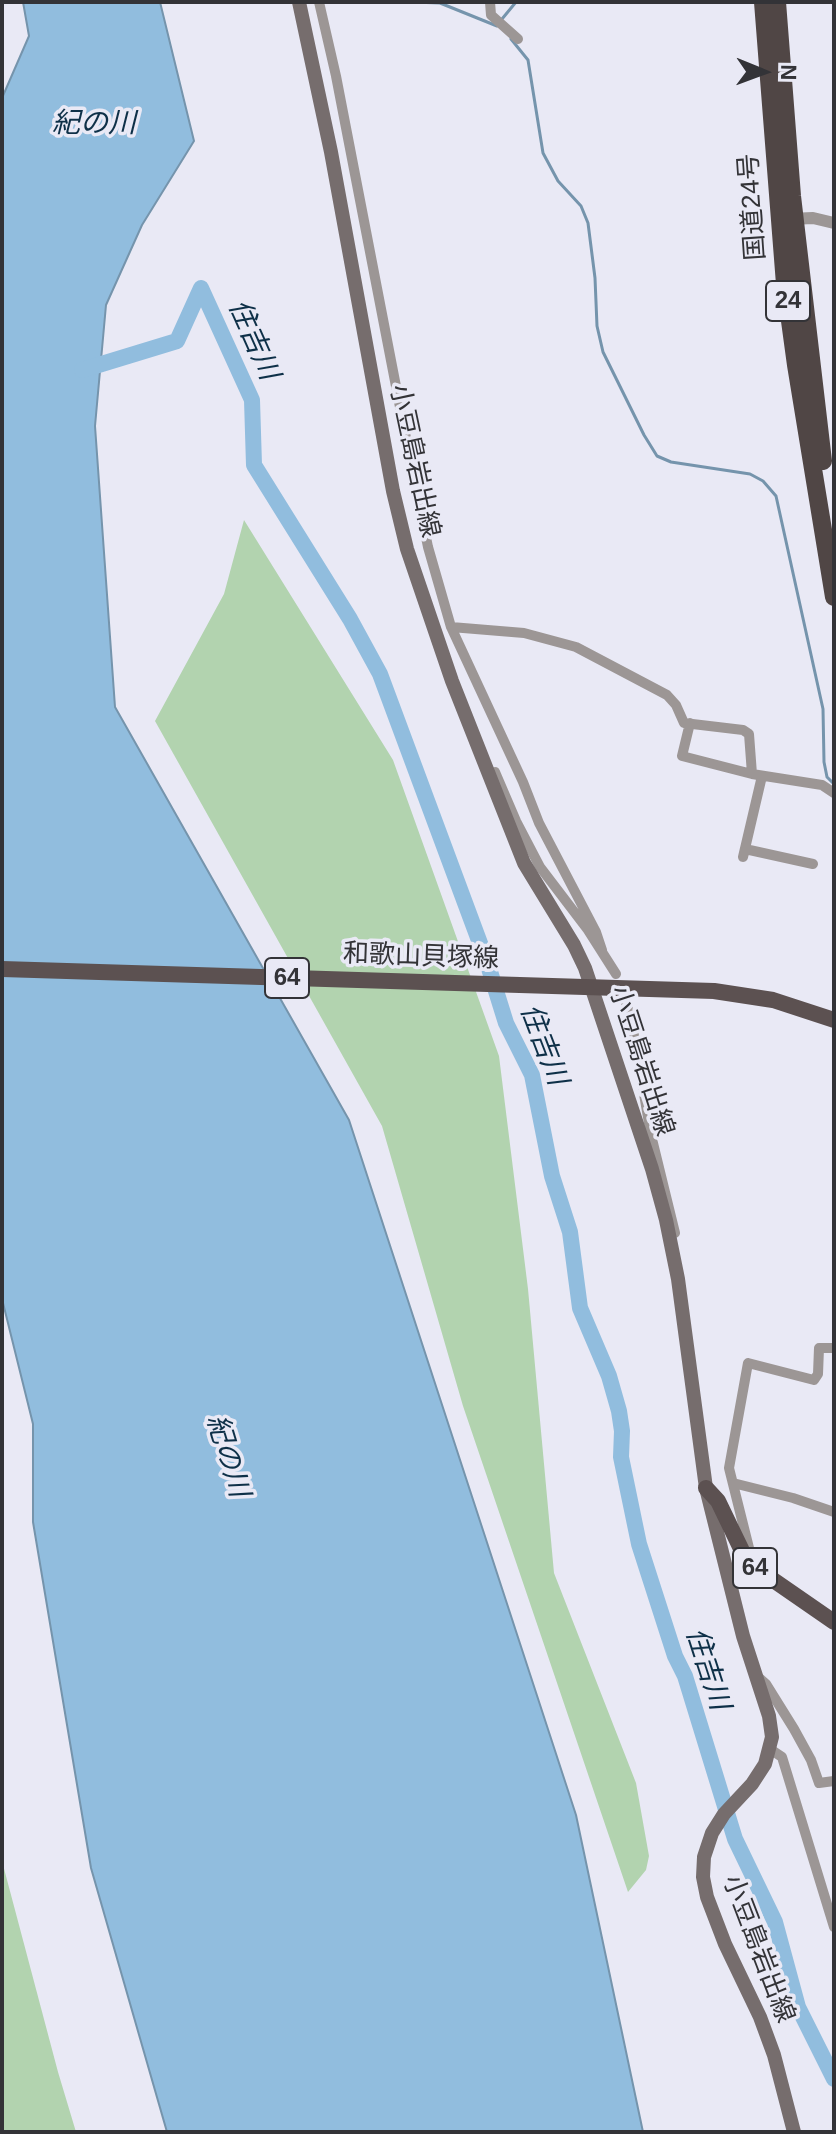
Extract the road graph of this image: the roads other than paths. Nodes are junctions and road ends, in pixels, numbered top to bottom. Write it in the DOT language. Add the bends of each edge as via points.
graph roads {
  1 [pos="299,2"];
  2 [pos="319,2"];
  3 [pos="490,2"];
  4 [pos="763,2"];
  5 [pos="777,2"];
  6 [pos="518,39"];
  7 [pos="787,220"];
  8 [pos="834,223"];
  9 [pos="834,533"];
  10 [pos="834,597"];
  11 [pos="451,627"];
  12 [pos="690,723"];
  13 [pos="470,729"];
  14 [pos="757,775"];
  15 [pos="834,793"];
  16 [pos="813,864"];
  17 [pos="602,950"];
  18 [pos="2,969"];
  19 [pos="616,974"];
  20 [pos="592,987"];
  21 [pos="626,995"];
  22 [pos="834,1020"];
  23 [pos="678,1279"];
  24 [pos="834,1348"];
  25 [pos="733,1483"];
  26 [pos="706,1488"];
  27 [pos="834,1512"];
  28 [pos="753,1566"];
  29 [pos="834,1622"];
  30 [pos="756,1674"];
  31 [pos="770,1749"];
  32 [pos="834,1781"];
  33 [pos="834,1927"];
  34 [pos="794,2132"];
  1 -- 13 [label="main road, 小豆島岩出線" via="397,506 429,619"];
  2 -- 11 [label="street" via="422,520"];
  3 -- 6 [label="street" via="491,15"];
  4 -- 7 [label="highway, 国道24号 / 24"];
  5 -- 7 [label="highway, 国道24号 / 24"];
  7 -- 8 [label="street"];
  7 -- 9 [label="highway, 国道24号 / 24"];
  7 -- 10 [label="highway, 国道24号 / 24" via="796,365"];
  11 -- 12 [label="street" via="524,633 576,647 667,695 684,723"];
  11 -- 17 [label="street"];
  12 -- 14 [label="street" via="749,734"];
  12 -- 14 [label="street" via="682,756"];
  13 -- 17 [label="street" via="540,867"];
  13 -- 20 [label="main road, 小豆島岩出線" via="524,863 574,945"];
  14 -- 15 [label="street" via="822,785"];
  14 -- 16 [label="street" via="744,853"];
  17 -- 19 [label="street"];
  18 -- 20 [label="main road, 和歌山貝塚線 / 64"];
  20 -- 21 [label="main road, 和歌山貝塚線 / 64"];
  20 -- 23 [label="main road, 小豆島岩出線" via="652,1169"];
  21 -- 22 [label="main road, 和歌山貝塚線 / 64" via="714,991 773,1000"];
  21 -- 23 [label="street" via="651,1135 672,1214"];
  23 -- 26 [label="main road, 小豆島岩出線"];
  24 -- 25 [label="street" via="819,1348 814,1380 748,1363 729,1468"];
  25 -- 27 [label="street"];
  25 -- 28 [label="street"];
  26 -- 28 [label="main road, 64"];
  26 -- 30 [label="main road, 小豆島岩出線"];
  28 -- 29 [label="main road, 64"];
  30 -- 31 [label="main road, 小豆島岩出線" via="769,1716"];
  30 -- 32 [label="street" via="794,1729 819,1783"];
  31 -- 33 [label="street" via="782,1757"];
  31 -- 34 [label="main road, 小豆島岩出線" via="752,1784 712,1833 703,1877 769,2042"];
}
